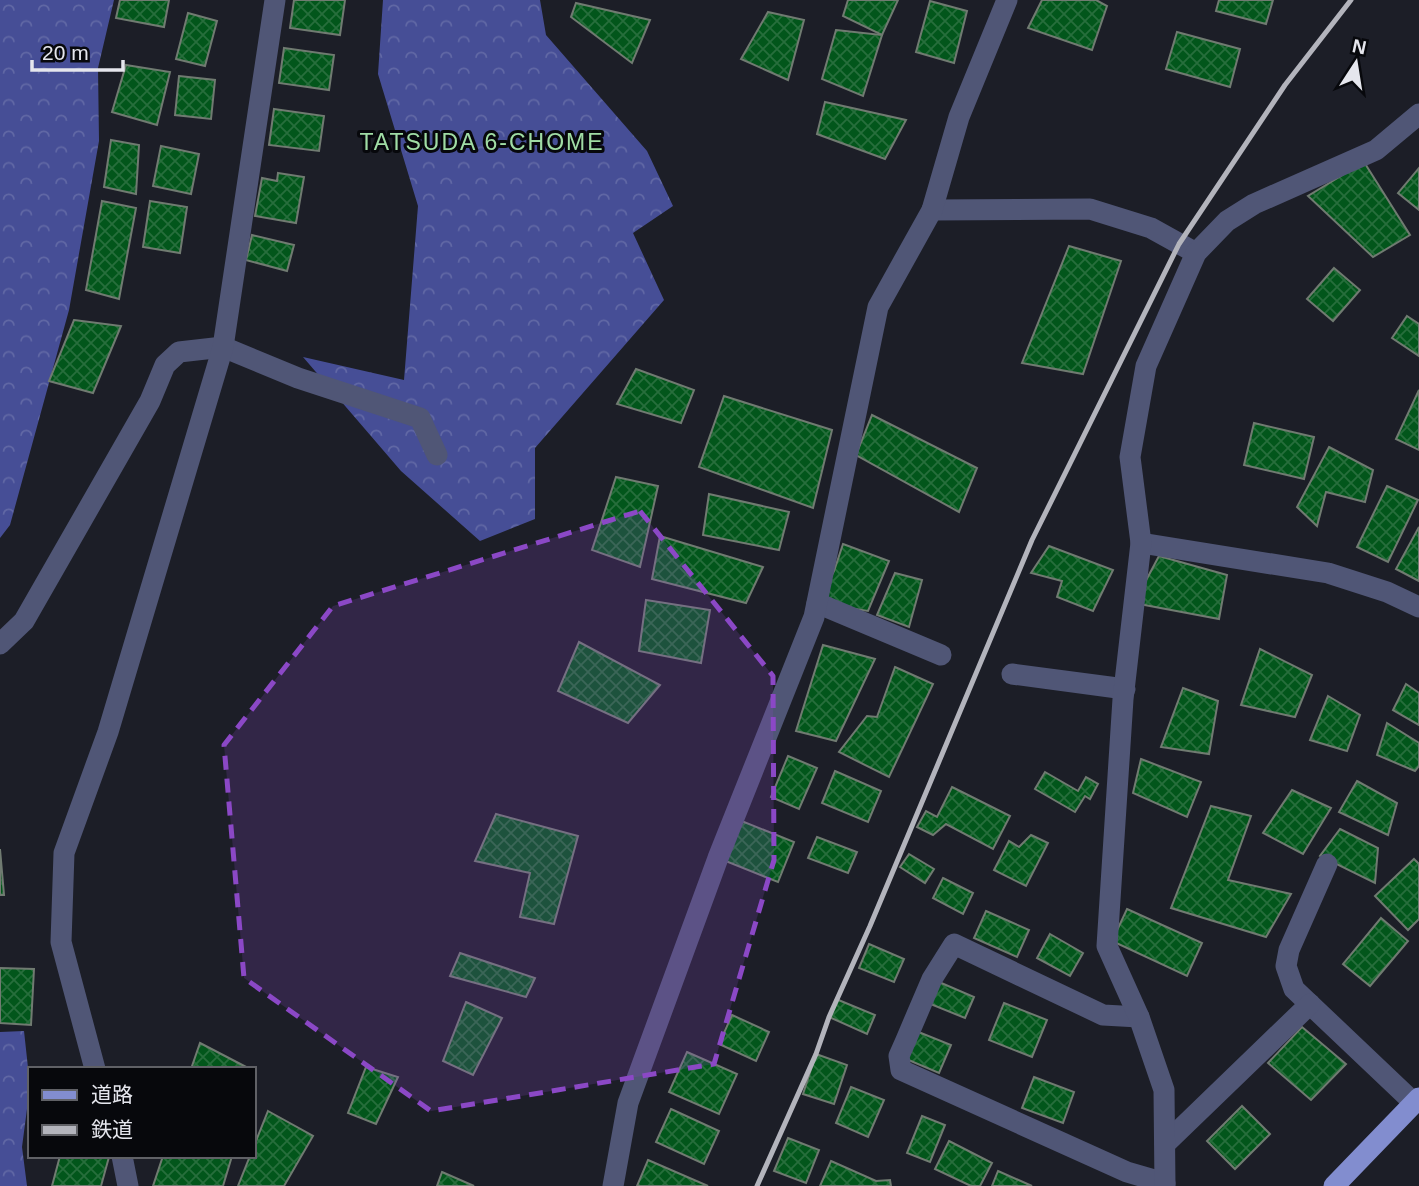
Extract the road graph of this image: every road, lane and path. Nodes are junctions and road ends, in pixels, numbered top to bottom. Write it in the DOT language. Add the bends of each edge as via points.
graph roads {
  1 [pos="275,0"];
  2 [pos="1007,0"];
  3 [pos="1419,114"];
  4 [pos="932,210"];
  5 [pos="1196,253"];
  6 [pos="223,346"];
  7 [pos="437,455"];
  8 [pos="1141,543"];
  9 [pos="817,603"];
  10 [pos="1419,607"];
  11 [pos="0,644"];
  12 [pos="941,655"];
  13 [pos="1012,674"];
  14 [pos="1125,689"];
  15 [pos="1327,864"];
  16 [pos="1310,1004"];
  17 [pos="1139,1017"];
  18 [pos="94,1067"];
  19 [pos="1417,1101"];
  20 [pos="1165,1144"];
  21 [pos="122,1158"];
  22 [pos="1165,1184"];
  23 [pos="128,1186"];
  24 [pos="613,1186"];
  25 [pos="1334,1186"];
  1 -- 6 [label="street"];
  2 -- 4 [label="street" via="959,117"];
  3 -- 5 [label="street" via="1376,150 1254,204 1227,221"];
  4 -- 5 [label="street" via="1090,209 1151,228"];
  4 -- 9 [label="street" via="878,307"];
  5 -- 8 [label="street" via="1146,366 1129,457"];
  6 -- 7 [label="street" via="298,378 420,418"];
  6 -- 11 [label="street" via="179,352 165,365 150,401 24,621"];
  6 -- 18 [label="street" via="107,732 65,853 61,942"];
  8 -- 10 [label="street" via="1328,573"];
  8 -- 14 [label="street"];
  9 -- 12 [label="street"];
  9 -- 24 [label="street" via="628,1103"];
  13 -- 14 [label="street"];
  14 -- 17 [label="street" via="1107,946"];
  15 -- 16 [label="street" via="1286,966 1293,989"];
  16 -- 19 [label="street"];
  16 -- 20 [label="street"];
  17 -- 20 [label="street" via="1164,1090"];
  17 -- 22 [label="street" via="1103,1015 954,944 932,979 905,1040 899,1056 901,1070 1127,1172"];
  19 -- 25 [label="main road"];
  20 -- 22 [label="street"];
  21 -- 23 [label="street"];
}
